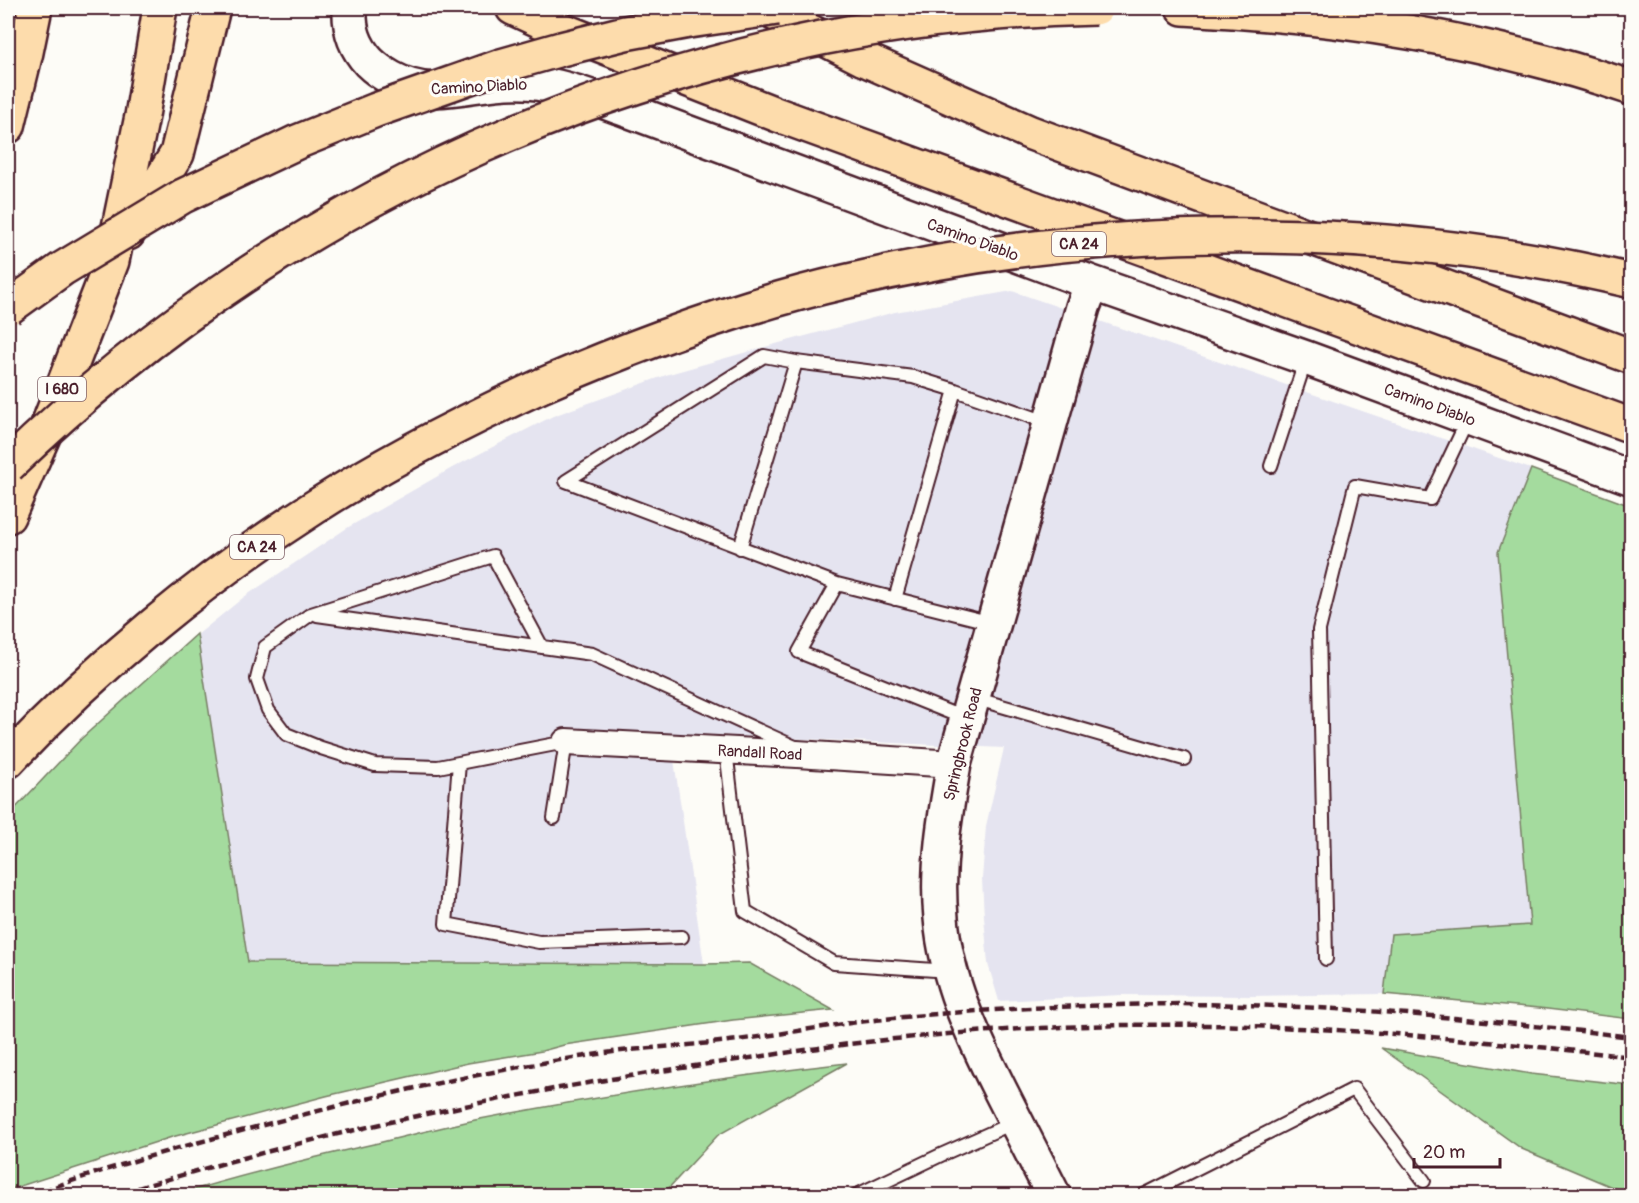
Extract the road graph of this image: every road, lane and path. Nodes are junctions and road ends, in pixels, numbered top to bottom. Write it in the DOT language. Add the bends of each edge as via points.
graph roads {
  1 [pos="35,8"];
  2 [pos="160,8"];
  3 [pos="213,8"];
  4 [pos="513,8"];
  5 [pos="764,8"];
  6 [pos="777,8"];
  7 [pos="1096,8"];
  8 [pos="1183,8"];
  9 [pos="347,13"];
  10 [pos="1617,83"];
  11 [pos="8,126"];
  12 [pos="112,261"];
  13 [pos="1632,281"];
  14 [pos="1092,283"];
  15 [pos="8,308"];
  16 [pos="1632,357"];
  17 [pos="1306,358"];
  18 [pos="796,362"];
  19 [pos="954,390"];
  20 [pos="1469,418"];
  21 [pos="1050,423"];
  22 [pos="1632,426"];
  23 [pos="8,466"];
  24 [pos="1270,466"];
  25 [pos="1632,478"];
  26 [pos="8,516"];
  27 [pos="740,548"];
  28 [pos="837,584"];
  29 [pos="895,599"];
  30 [pos="311,614"];
  31 [pos="994,623"];
  32 [pos="542,647"];
  33 [pos="970,708"];
  34 [pos="566,742"];
  35 [pos="726,750"];
  36 [pos="813,755"];
  37 [pos="1184,759"];
  38 [pos="8,761"];
  39 [pos="459,763"];
  40 [pos="954,764"];
  41 [pos="554,818"];
  42 [pos="682,937"];
  43 [pos="1326,959"];
  44 [pos="950,971"];
  45 [pos="1016,1121"];
  46 [pos="1424,1182"];
  47 [pos="855,1196"];
  48 [pos="1054,1196"];
  49 [pos="1142,1196"];
  1 -- 11 [label="highway"];
  2 -- 12 [label="highway, I 680"];
  3 -- 12 [label="highway" via="177,154"];
  4 -- 22 [label="highway" via="778,115"];
  5 -- 16 [label="highway, bridge" via="864,59 1051,140"];
  6 -- 15 [label="highway, bridge" via="626,33 501,66 376,110 183,196 62,269"];
  7 -- 23 [label="highway, bridge" via="936,19 811,40 631,88 513,131 392,188 234,281 81,398"];
  8 -- 10 [label="highway" via="1386,27 1495,48"];
  9 -- 14 [label="street, Camino Diablo" via="359,51 377,70 405,86 432,91 492,82 556,86"];
  12 -- 26 [label="highway, I 680"];
  13 -- 38 [label="highway, CA 24, bridge" via="1541,261 1406,244 1310,237 1185,237 956,258 789,296 681,330 543,385 477,416 315,507 207,584 117,657"];
  14 -- 17 [label="street, Camino Diablo"];
  14 -- 21 [label="street, Springbrook Road"];
  17 -- 20 [label="street, Camino Diablo"];
  17 -- 24 [label="lane"];
  18 -- 19 [label="lane" via="913,377"];
  18 -- 27 [label="lane"];
  18 -- 27 [label="lane" via="764,356 566,481"];
  19 -- 21 [label="lane"];
  19 -- 29 [label="lane"];
  20 -- 25 [label="street, Camino Diablo"];
  20 -- 43 [label="lane" via="1430,499 1355,486 1319,630"];
  21 -- 31 [label="street, Springbrook Road"];
  27 -- 28 [label="lane"];
  28 -- 29 [label="lane"];
  28 -- 33 [label="lane" via="799,652"];
  29 -- 31 [label="lane"];
  30 -- 32 [label="lane"];
  30 -- 32 [label="lane" via="494,556"];
  30 -- 39 [label="lane" via="265,647 257,679 268,710 286,734 375,765 438,767"];
  31 -- 33 [label="street, Springbrook Road"];
  32 -- 36 [label="lane" via="592,654"];
  33 -- 37 [label="lane"];
  33 -- 40 [label="street, Springbrook Road"];
  34 -- 35 [label="street, Randall Road"];
  34 -- 39 [label="lane"];
  34 -- 41 [label="lane"];
  35 -- 36 [label="street, Randall Road"];
  35 -- 44 [label="lane" via="745,910 834,963"];
  36 -- 40 [label="street, Randall Road"];
  39 -- 42 [label="lane" via="446,924 539,942"];
  40 -- 44 [label="street, Springbrook Road" via="939,882"];
  44 -- 45 [label="street, Springbrook Road" via="962,1010"];
  45 -- 47 [label="lane"];
  45 -- 48 [label="street, Springbrook Road"];
  46 -- 49 [label="lane" via="1354,1089"];
}
